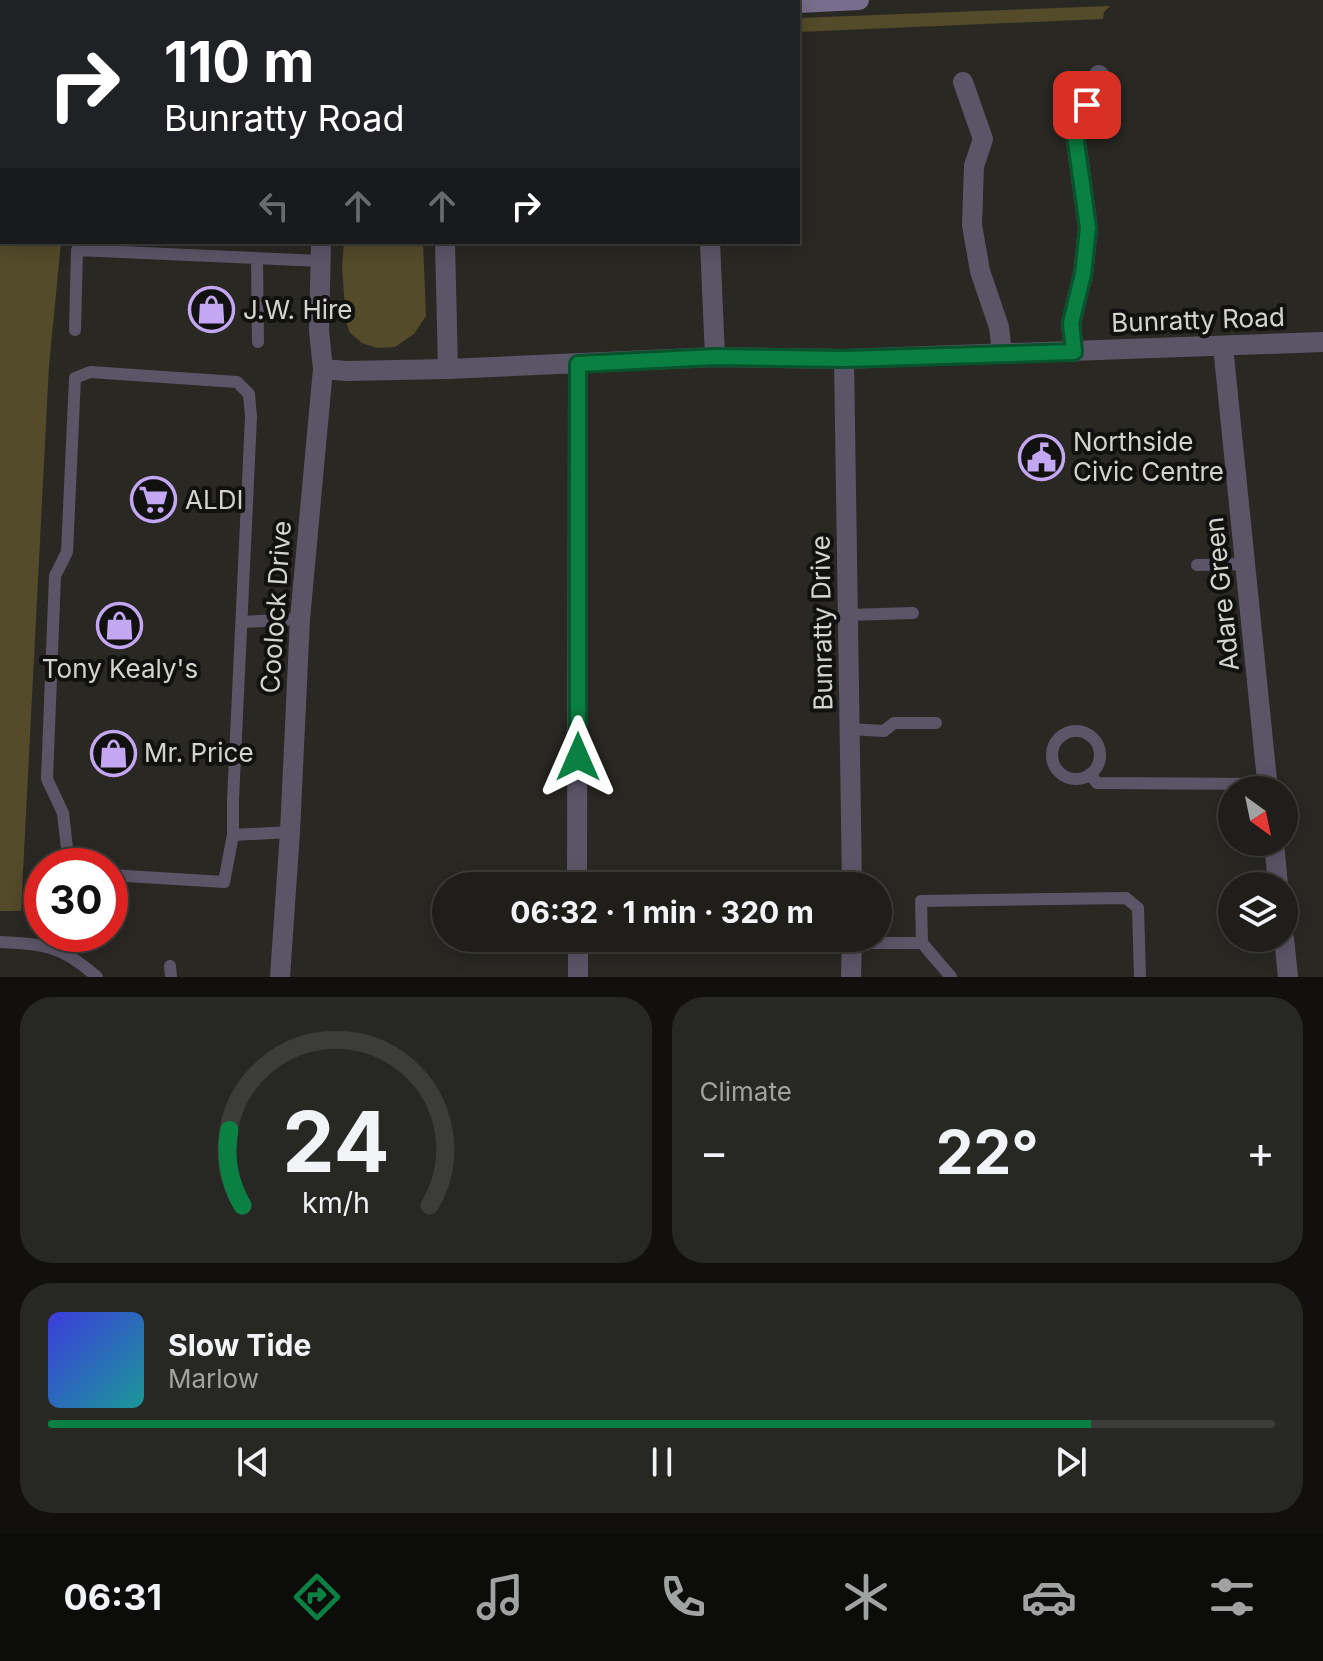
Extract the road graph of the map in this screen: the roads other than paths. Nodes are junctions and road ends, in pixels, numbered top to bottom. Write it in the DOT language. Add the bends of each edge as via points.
graph roads {
  1 [pos="847,0"];
  2 [pos="859,0"];
  3 [pos="800,3"];
  4 [pos="1099,75"];
  5 [pos="963,82"];
  6 [pos="445,244"];
  7 [pos="710,244"];
  8 [pos="321,251"];
  9 [pos="257,259"];
  10 [pos="75,330"];
  11 [pos="258,342"];
  12 [pos="1323,342"];
  13 [pos="1223,346"];
  14 [pos="1074,352"];
  15 [pos="1002,353"];
  16 [pos="715,357"];
  17 [pos="844,359"];
  18 [pos="578,364"];
  19 [pos="323,369"];
  20 [pos="448,369"];
  21 [pos="1245,564"];
  22 [pos="1197,565"];
  23 [pos="913,613"];
  24 [pos="848,615"];
  25 [pos="300,619"];
  26 [pos="242,622"];
  27 [pos="936,723"];
  28 [pos="849,729"];
  29 [pos="1090,774"];
  30 [pos="1267,776"];
  31 [pos="1218,786"];
  32 [pos="290,832"];
  33 [pos="233,835"];
  34 [pos="67,848"];
  35 [pos="577,872"];
  36 [pos="852,872"];
  37 [pos="128,876"];
  38 [pos="0,942"];
  39 [pos="892,942"];
  40 [pos="922,943"];
  41 [pos="578,952"];
  42 [pos="852,952"];
  43 [pos="1285,952"];
  44 [pos="97,977"];
  45 [pos="280,977"];
  46 [pos="578,977"];
  47 [pos="851,977"];
  48 [pos="951,977"];
  49 [pos="1140,977"];
  50 [pos="1288,977"];
  1 -- 2 [label="main road"];
  1 -- 3 [label="main road"];
  4 -- 14 [label="street, Bunratty Road" via="1075,134 1088,228 1071,323"];
  5 -- 15 [label="street" via="983,139 974,166 972,225"];
  6 -- 20 [label="street"];
  7 -- 16 [label="street"];
  8 -- 9 [label="lane"];
  8 -- 19 [label="street, Coolock Drive"];
  9 -- 10 [label="lane" via="77,250"];
  9 -- 11 [label="lane"];
  12 -- 13 [label="street, Bunratty Road"];
  13 -- 14 [label="street, Bunratty Road"];
  13 -- 21 [label="street, Adare Green"];
  14 -- 15 [label="street, Bunratty Road"];
  15 -- 17 [label="street, Bunratty Road"];
  16 -- 17 [label="street, Bunratty Road"];
  16 -- 18 [label="street, Bunratty Road"];
  17 -- 24 [label="street, Bunratty Drive"];
  18 -- 20 [label="street, Bunratty Road"];
  18 -- 35 [label="street"];
  19 -- 20 [label="street, Bunratty Road"];
  19 -- 25 [label="street, Coolock Drive"];
  21 -- 22 [label="lane"];
  21 -- 30 [label="street, Adare Green"];
  23 -- 24 [label="lane"];
  24 -- 28 [label="street, Bunratty Drive"];
  25 -- 26 [label="lane"];
  25 -- 32 [label="street, Coolock Drive"];
  26 -- 33 [label="lane"];
  26 -- 34 [label="lane" via="249,394 237,382 90,372 75,378 67,552 55,576 47,779 63,813"];
  27 -- 28 [label="lane" via="894,723 884,731"];
  28 -- 36 [label="street, Bunratty Drive"];
  29 -- 29 [label="lane" via="1076,779 1056,768 1053,746 1063,734 1079,731 1093,738 1100,752"];
  29 -- 31 [label="lane" via="1097,783"];
  32 -- 33 [label="lane"];
  32 -- 45 [label="street, Coolock Drive"];
  33 -- 37 [label="lane" via="224,882"];
  38 -- 44 [label="lane" via="61,950"];
  39 -- 40 [label="lane"];
  40 -- 48 [label="lane"];
  40 -- 49 [label="lane" via="921,901 1126,898 1138,908"];
  41 -- 46 [label="street"];
  42 -- 47 [label="street"];
  43 -- 50 [label="street"];
}
